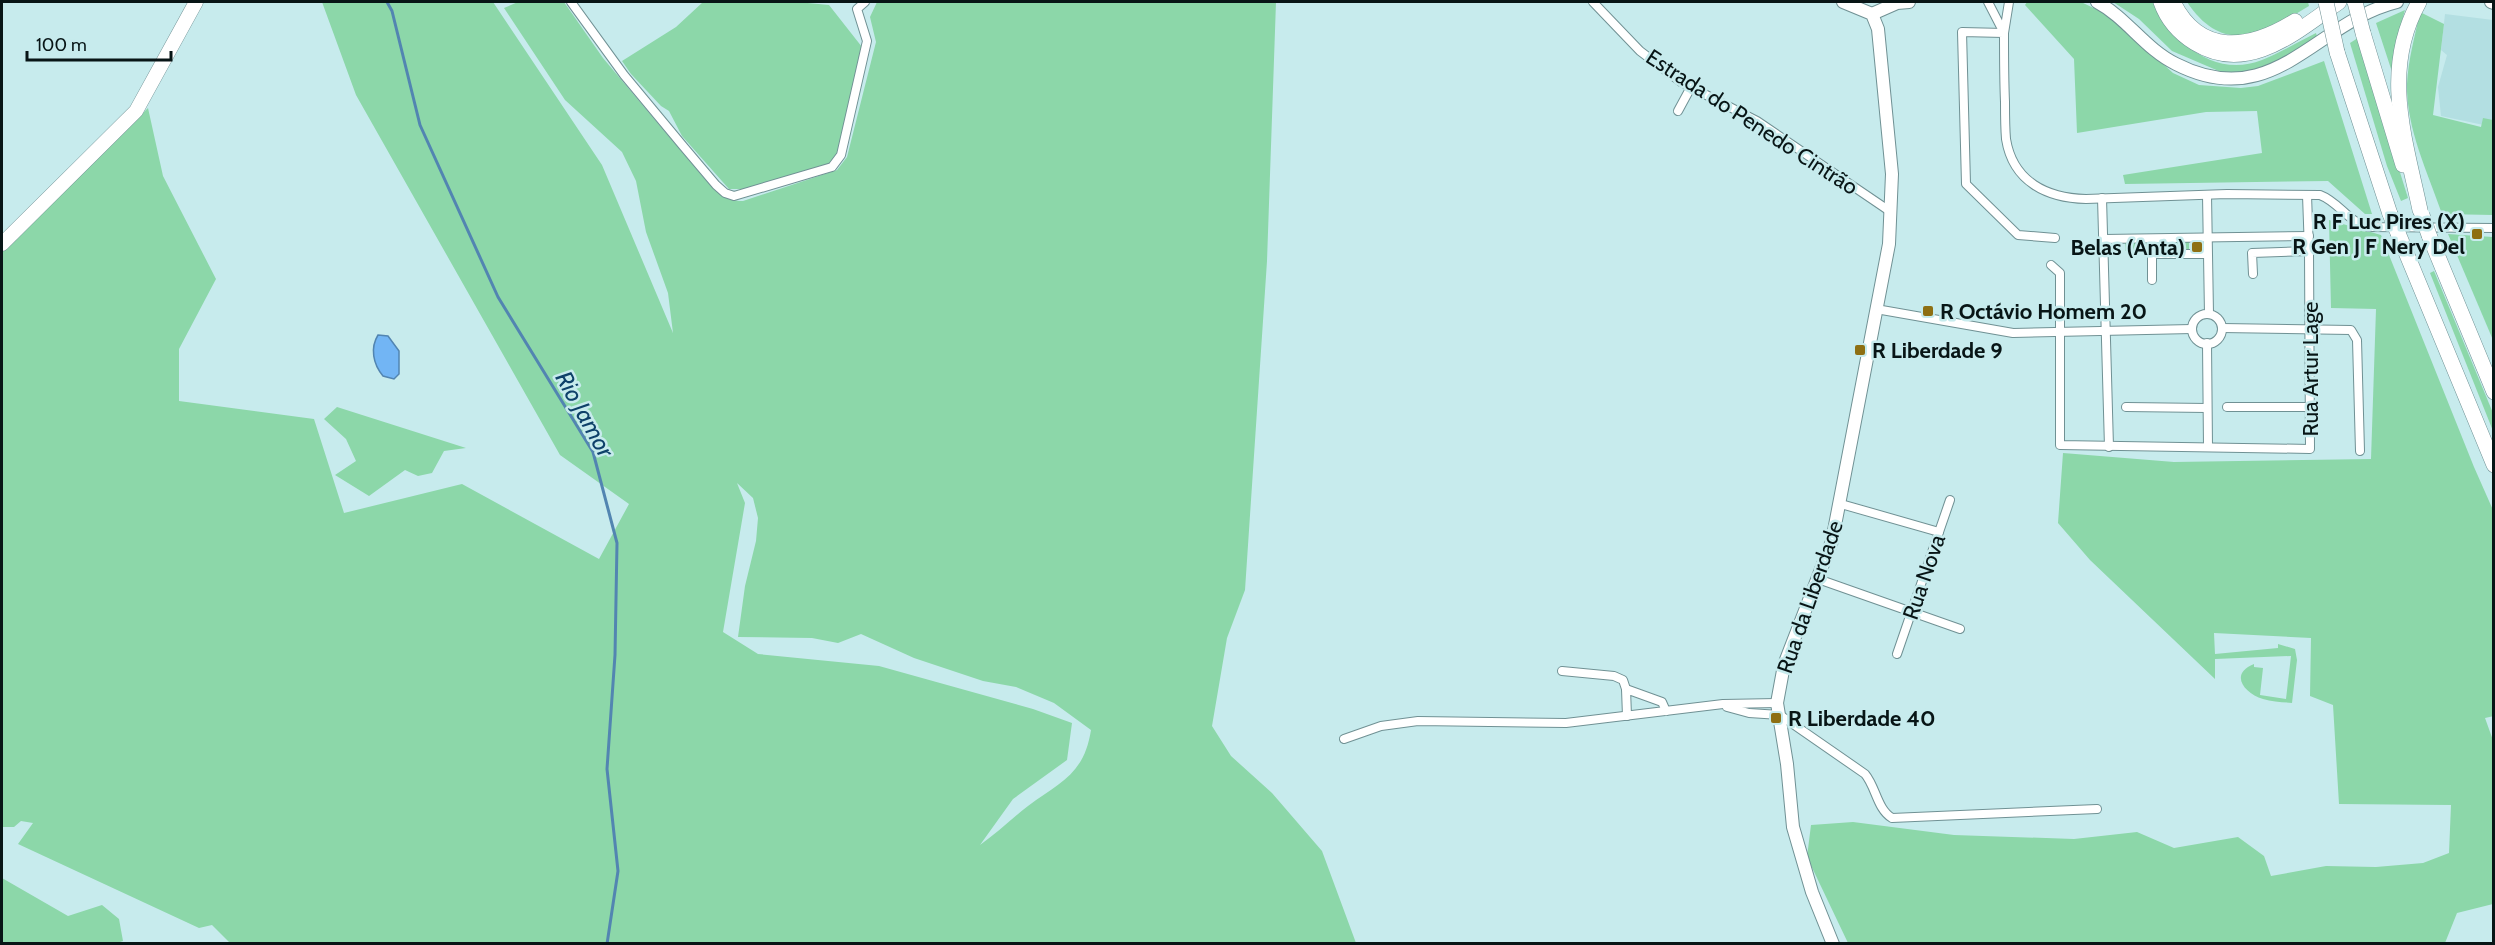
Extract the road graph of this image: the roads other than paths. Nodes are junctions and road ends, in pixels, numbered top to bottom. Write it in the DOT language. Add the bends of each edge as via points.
graph roads {
  1 [pos="196,2"];
  2 [pos="571,2"];
  3 [pos="866,2"];
  4 [pos="1593,2"];
  5 [pos="1843,2"];
  6 [pos="1909,2"];
  7 [pos="1988,2"];
  8 [pos="2009,2"];
  9 [pos="2097,2"];
  10 [pos="2161,2"];
  11 [pos="2173,2"];
  12 [pos="2317,2"];
  13 [pos="2324,2"];
  14 [pos="2339,2"];
  15 [pos="2355,2"];
  16 [pos="2397,2"];
  17 [pos="2417,6"];
  18 [pos="1872,14"];
  19 [pos="2331,26"];
  20 [pos="2004,33"];
  21 [pos="1691,87"];
  22 [pos="1678,111"];
  23 [pos="2206,195"];
  24 [pos="2307,195"];
  25 [pos="2102,198"];
  26 [pos="1892,212"];
  27 [pos="2421,212"];
  28 [pos="2493,228"];
  29 [pos="2309,236"];
  30 [pos="2055,238"];
  31 [pos="2207,238"];
  32 [pos="2104,239"];
  33 [pos="2,244"];
  34 [pos="2309,251"];
  35 [pos="2207,254"];
  36 [pos="2051,265"];
  37 [pos="2253,274"];
  38 [pos="2152,280"];
  39 [pos="1876,309"];
  40 [pos="2209,314"];
  41 [pos="2222,328"];
  42 [pos="2310,329"];
  43 [pos="2192,330"];
  44 [pos="2062,333"];
  45 [pos="2105,333"];
  46 [pos="2207,344"];
  47 [pos="2493,392"];
  48 [pos="2310,406"];
  49 [pos="2127,407"];
  50 [pos="2227,407"];
  51 [pos="2207,408"];
  52 [pos="2109,447"];
  53 [pos="2208,447"];
  54 [pos="2360,451"];
  55 [pos="2493,464"];
  56 [pos="1950,500"];
  57 [pos="1841,504"];
  58 [pos="1939,532"];
  59 [pos="1818,579"];
  60 [pos="1912,613"];
  61 [pos="1960,629"];
  62 [pos="1897,654"];
  63 [pos="1562,671"];
  64 [pos="1626,689"];
  65 [pos="1779,709"];
  66 [pos="1666,711"];
  67 [pos="1627,716"];
  68 [pos="1344,739"];
  69 [pos="2097,809"];
  70 [pos="1833,944"];
  1 -- 33 [label="main road" via="136,111"];
  2 -- 3 [label="street" via="683,146 716,185 734,196 832,167 841,154 867,41 857,9"];
  4 -- 21 [label="street, Estrada do Penedo Cintrão" via="1640,51"];
  5 -- 18 [label="street"];
  6 -- 18 [label="street"];
  7 -- 20 [label="street"];
  8 -- 20 [label="street"];
  9 -- 16 [label="street" via="2177,65 2206,75 2236,78 2275,70 2353,20"];
  10 -- 14 [label="highway" via="2169,19 2187,38 2210,50 2234,55 2277,44"];
  11 -- 13 [label="highway" via="2197,32 2222,43 2236,44 2271,34"];
  12 -- 19 [label="highway"];
  13 -- 19 [label="highway, bridge"];
  15 -- 27 [label="highway, bridge" via="2396,145"];
  17 -- 27 [label="highway" via="2406,32 2397,81"];
  18 -- 26 [label="street, Rua da Liberdade" via="1878,29"];
  19 -- 55 [label="highway, bridge" via="2390,213"];
  20 -- 25 [label="street" via="2006,138 2010,156 2032,184 2048,193 2064,198"];
  20 -- 30 [label="street" via="1962,32 1966,184 2018,235"];
  21 -- 22 [label="street"];
  21 -- 26 [label="street, Estrada do Penedo Cintrão" via="1757,122"];
  23 -- 24 [label="street"];
  23 -- 25 [label="street"];
  23 -- 31 [label="street"];
  24 -- 28 [label="street" via="2326,197 2355,222 2368,227"];
  24 -- 29 [label="street, Rua Artur Lage"];
  25 -- 32 [label="street"];
  26 -- 39 [label="street, Rua da Liberdade"];
  27 -- 47 [label="highway, bridge"];
  29 -- 31 [label="street"];
  29 -- 34 [label="street, Rua Artur Lage"];
  31 -- 32 [label="street"];
  31 -- 35 [label="street"];
  32 -- 45 [label="street"];
  34 -- 37 [label="street" via="2252,253"];
  34 -- 42 [label="street, Rua Artur Lage"];
  35 -- 38 [label="street" via="2152,254"];
  35 -- 40 [label="street"];
  36 -- 44 [label="street" via="2060,273"];
  39 -- 44 [label="street" via="2013,333"];
  39 -- 57 [label="street, Rua da Liberdade"];
  40 -- 41 [label="street" via="2218,319"];
  40 -- 43 [label="street" via="2197,317"];
  41 -- 42 [label="street"];
  41 -- 46 [label="street" via="2218,338"];
  42 -- 48 [label="street, Rua Artur Lage"];
  42 -- 54 [label="street" via="2351,330 2357,340"];
  43 -- 45 [label="street"];
  43 -- 46 [label="street" via="2197,340"];
  44 -- 45 [label="street"];
  44 -- 52 [label="street, Rua Artur Lage" via="2060,445"];
  45 -- 52 [label="street"];
  46 -- 51 [label="street"];
  48 -- 50 [label="street"];
  48 -- 53 [label="street, Rua Artur Lage" via="2310,449"];
  49 -- 51 [label="street"];
  51 -- 53 [label="street"];
  52 -- 53 [label="street, Rua Artur Lage"];
  56 -- 58 [label="street, Rua Nova"];
  57 -- 58 [label="street"];
  57 -- 59 [label="street, Rua da Liberdade"];
  58 -- 60 [label="street, Rua Nova"];
  59 -- 60 [label="street"];
  59 -- 65 [label="street, Rua da Liberdade" via="1784,665"];
  60 -- 61 [label="street"];
  60 -- 62 [label="street, Rua Nova"];
  63 -- 64 [label="street" via="1614,676 1623,680"];
  64 -- 66 [label="street" via="1662,702"];
  64 -- 67 [label="street"];
  65 -- 66 [label="street" via="1749,713 1718,705"];
  65 -- 69 [label="street" via="1865,774 1884,814 1892,818"];
  65 -- 70 [label="street, Rua da Liberdade" via="1793,827 1812,892"];
  66 -- 67 [label="street"];
  67 -- 68 [label="street" via="1540,724 1418,721 1381,726"];
}
